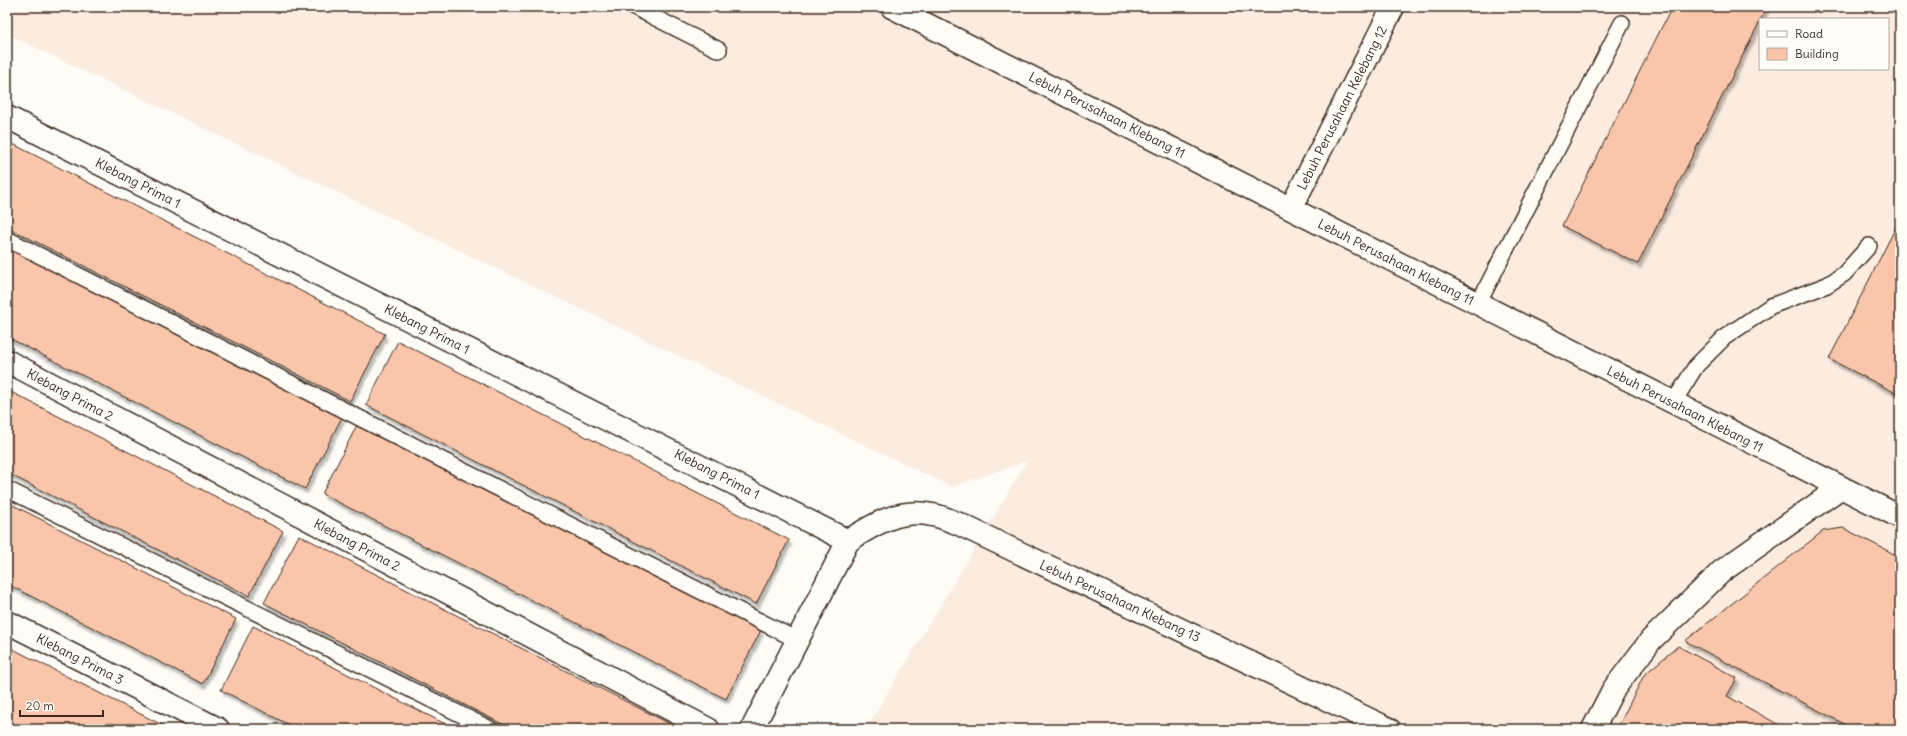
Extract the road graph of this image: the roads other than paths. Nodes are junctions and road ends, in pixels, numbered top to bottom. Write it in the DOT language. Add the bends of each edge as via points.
graph roads {
  1 [pos="634,7"];
  2 [pos="892,7"];
  3 [pos="1393,7"];
  4 [pos="1622,23"];
  5 [pos="719,50"];
  6 [pos="7,116"];
  7 [pos="1291,208"];
  8 [pos="7,239"];
  9 [pos="1869,246"];
  10 [pos="1478,304"];
  11 [pos="7,361"];
  12 [pos="1673,403"];
  13 [pos="1840,488"];
  14 [pos="7,489"];
  15 [pos="1900,517"];
  16 [pos="848,541"];
  17 [pos="7,622"];
  18 [pos="797,640"];
  19 [pos="218,729"];
  20 [pos="490,729"];
  21 [pos="708,729"];
  22 [pos="752,729"];
  23 [pos="1389,729"];
  24 [pos="1593,729"];
  1 -- 5 [label="lane"];
  2 -- 7 [label="street, Lebuh Perusahaan Klebang 11"];
  3 -- 7 [label="street, Lebuh Perusahaan Kelebang 12"];
  4 -- 10 [label="lane"];
  6 -- 16 [label="street, Klebang Prima 1"];
  7 -- 10 [label="street, Lebuh Perusahaan Klebang 11"];
  8 -- 18 [label="lane"];
  9 -- 12 [label="lane" via="1844,274 1827,285 1771,306 1725,337 1696,366"];
  10 -- 12 [label="street, Lebuh Perusahaan Klebang 11"];
  11 -- 21 [label="street, Klebang Prima 2"];
  12 -- 13 [label="street, Lebuh Perusahaan Klebang 11"];
  13 -- 15 [label="street, Lebuh Perusahaan Klebang 11"];
  13 -- 24 [label="street" via="1722,571 1651,640 1613,690"];
  14 -- 20 [label="lane"];
  16 -- 18 [label="street"];
  16 -- 23 [label="street, Lebuh Perusahaan Klebang 13" via="876,523 900,514 932,515 959,524"];
  17 -- 19 [label="street, Klebang Prima 3"];
  18 -- 22 [label="street"];
}
